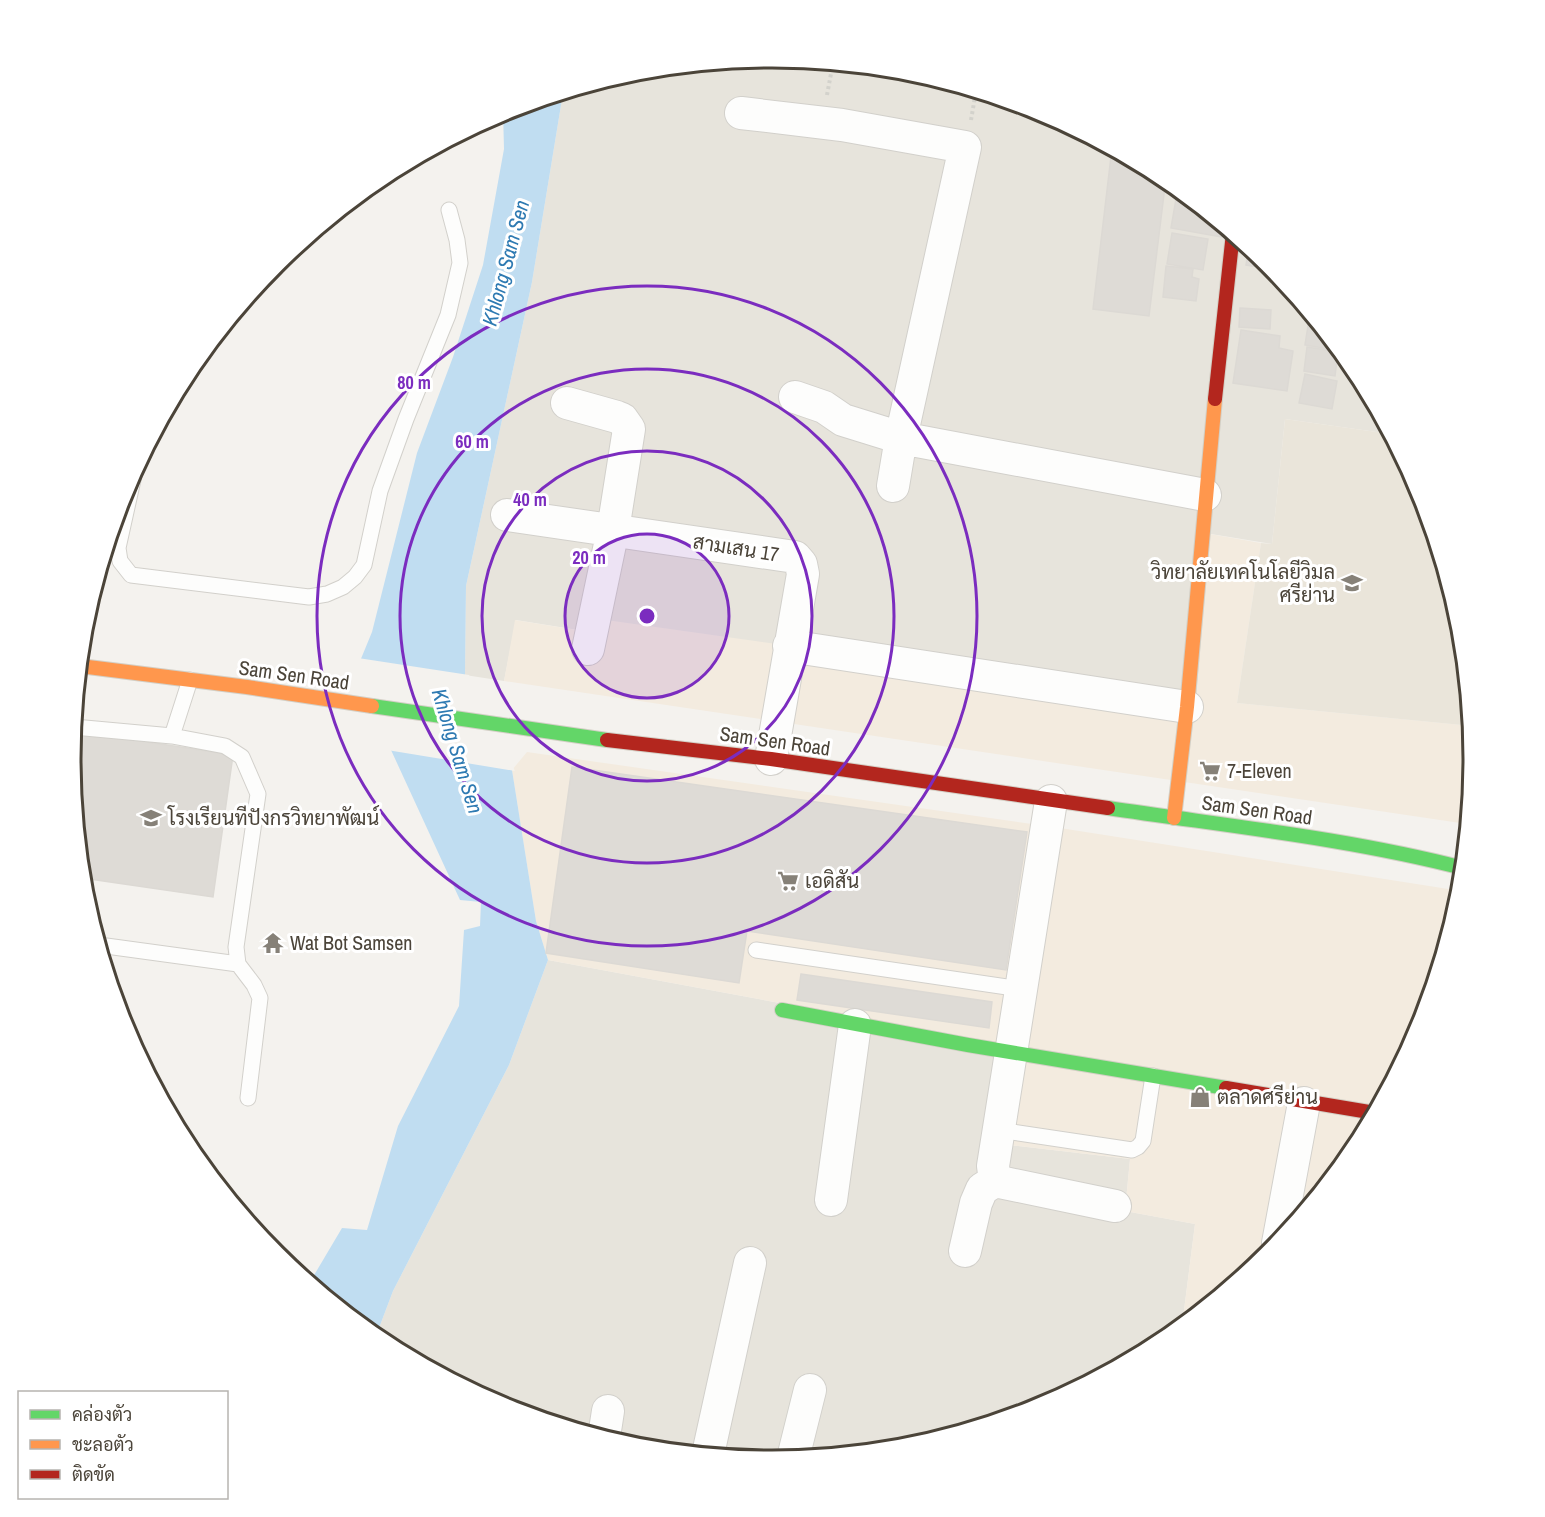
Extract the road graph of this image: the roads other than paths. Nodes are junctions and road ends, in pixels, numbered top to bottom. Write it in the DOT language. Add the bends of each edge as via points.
graph roads {
  1 [pos="741,113"];
  2 [pos="449,210"];
  3 [pos="1232,243"];
  4 [pos="795,397"];
  5 [pos="567,403"];
  6 [pos="901,438"];
  7 [pos="893,486"];
  8 [pos="1205,495"];
  9 [pos="507,515"];
  10 [pos="124,519"];
  11 [pos="613,530"];
  12 [pos="789,646"];
  13 [pos="588,649"];
  14 [pos="87,667"];
  15 [pos="190,680"];
  16 [pos="1187,707"];
  17 [pos="82,728"];
  18 [pos="172,736"];
  19 [pos="771,759"];
  20 [pos="1051,801"];
  21 [pos="1174,818"];
  22 [pos="1455,866"];
  23 [pos="108,946"];
  24 [pos="756,950"];
  25 [pos="238,964"];
  26 [pos="1020,989"];
  27 [pos="782,1010"];
  28 [pos="855,1025"];
  29 [pos="1011,1053"];
  30 [pos="1153,1076"];
  31 [pos="248,1098"];
  32 [pos="1304,1103"];
  33 [pos="1366,1112"];
  34 [pos="999,1130"];
  35 [pos="995,1181"];
  36 [pos="831,1200"];
  37 [pos="1114,1206"];
  38 [pos="1281,1225"];
  39 [pos="965,1251"];
  40 [pos="750,1263"];
  41 [pos="810,1390"];
  42 [pos="710,1446"];
  43 [pos="795,1449"];
  1 -- 6 [label="street" via="842,125 965,147"];
  2 -- 10 [label="lane" via="460,263 448,315 387,470 364,565 355,577 327,594 309,597 131,575 120,561 118,548"];
  3 -- 8 [label="main road"];
  4 -- 6 [label="street" via="824,407 843,420"];
  5 -- 11 [label="street" via="617,417 629,429"];
  6 -- 7 [label="street"];
  6 -- 8 [label="street"];
  8 -- 16 [label="main road"];
  9 -- 11 [label="street, สามเสน 17"];
  11 -- 12 [label="street, สามเสน 17" via="795,557 803,574"];
  11 -- 13 [label="street"];
  12 -- 16 [label="street"];
  12 -- 19 [label="street, สามเสน 17"];
  14 -- 15 [label="main road, Sam Sen Road"];
  15 -- 18 [label="lane"];
  15 -- 19 [label="main road, Sam Sen Road" via="557,734"];
  16 -- 21 [label="main road"];
  17 -- 18 [label="lane"];
  18 -- 25 [label="lane" via="225,746 242,757 258,794 236,938"];
  19 -- 20 [label="main road, Sam Sen Road"];
  20 -- 21 [label="main road, Sam Sen Road"];
  20 -- 26 [label="street"];
  21 -- 22 [label="main road, Sam Sen Road" via="1404,852"];
  23 -- 25 [label="lane"];
  24 -- 26 [label="lane"];
  25 -- 31 [label="lane" via="260,998"];
  26 -- 29 [label="street"];
  27 -- 28 [label="main road"];
  28 -- 29 [label="main road"];
  28 -- 36 [label="street"];
  29 -- 30 [label="main road"];
  29 -- 34 [label="street"];
  30 -- 32 [label="main road"];
  30 -- 34 [label="lane" via="1143,1141 1132,1150"];
  32 -- 33 [label="main road"];
  32 -- 38 [label="street"];
  34 -- 35 [label="street" via="993,1166"];
  35 -- 37 [label="street"];
  35 -- 39 [label="street" via="982,1189"];
  40 -- 42 [label="street"];
  41 -- 43 [label="street"];
}
